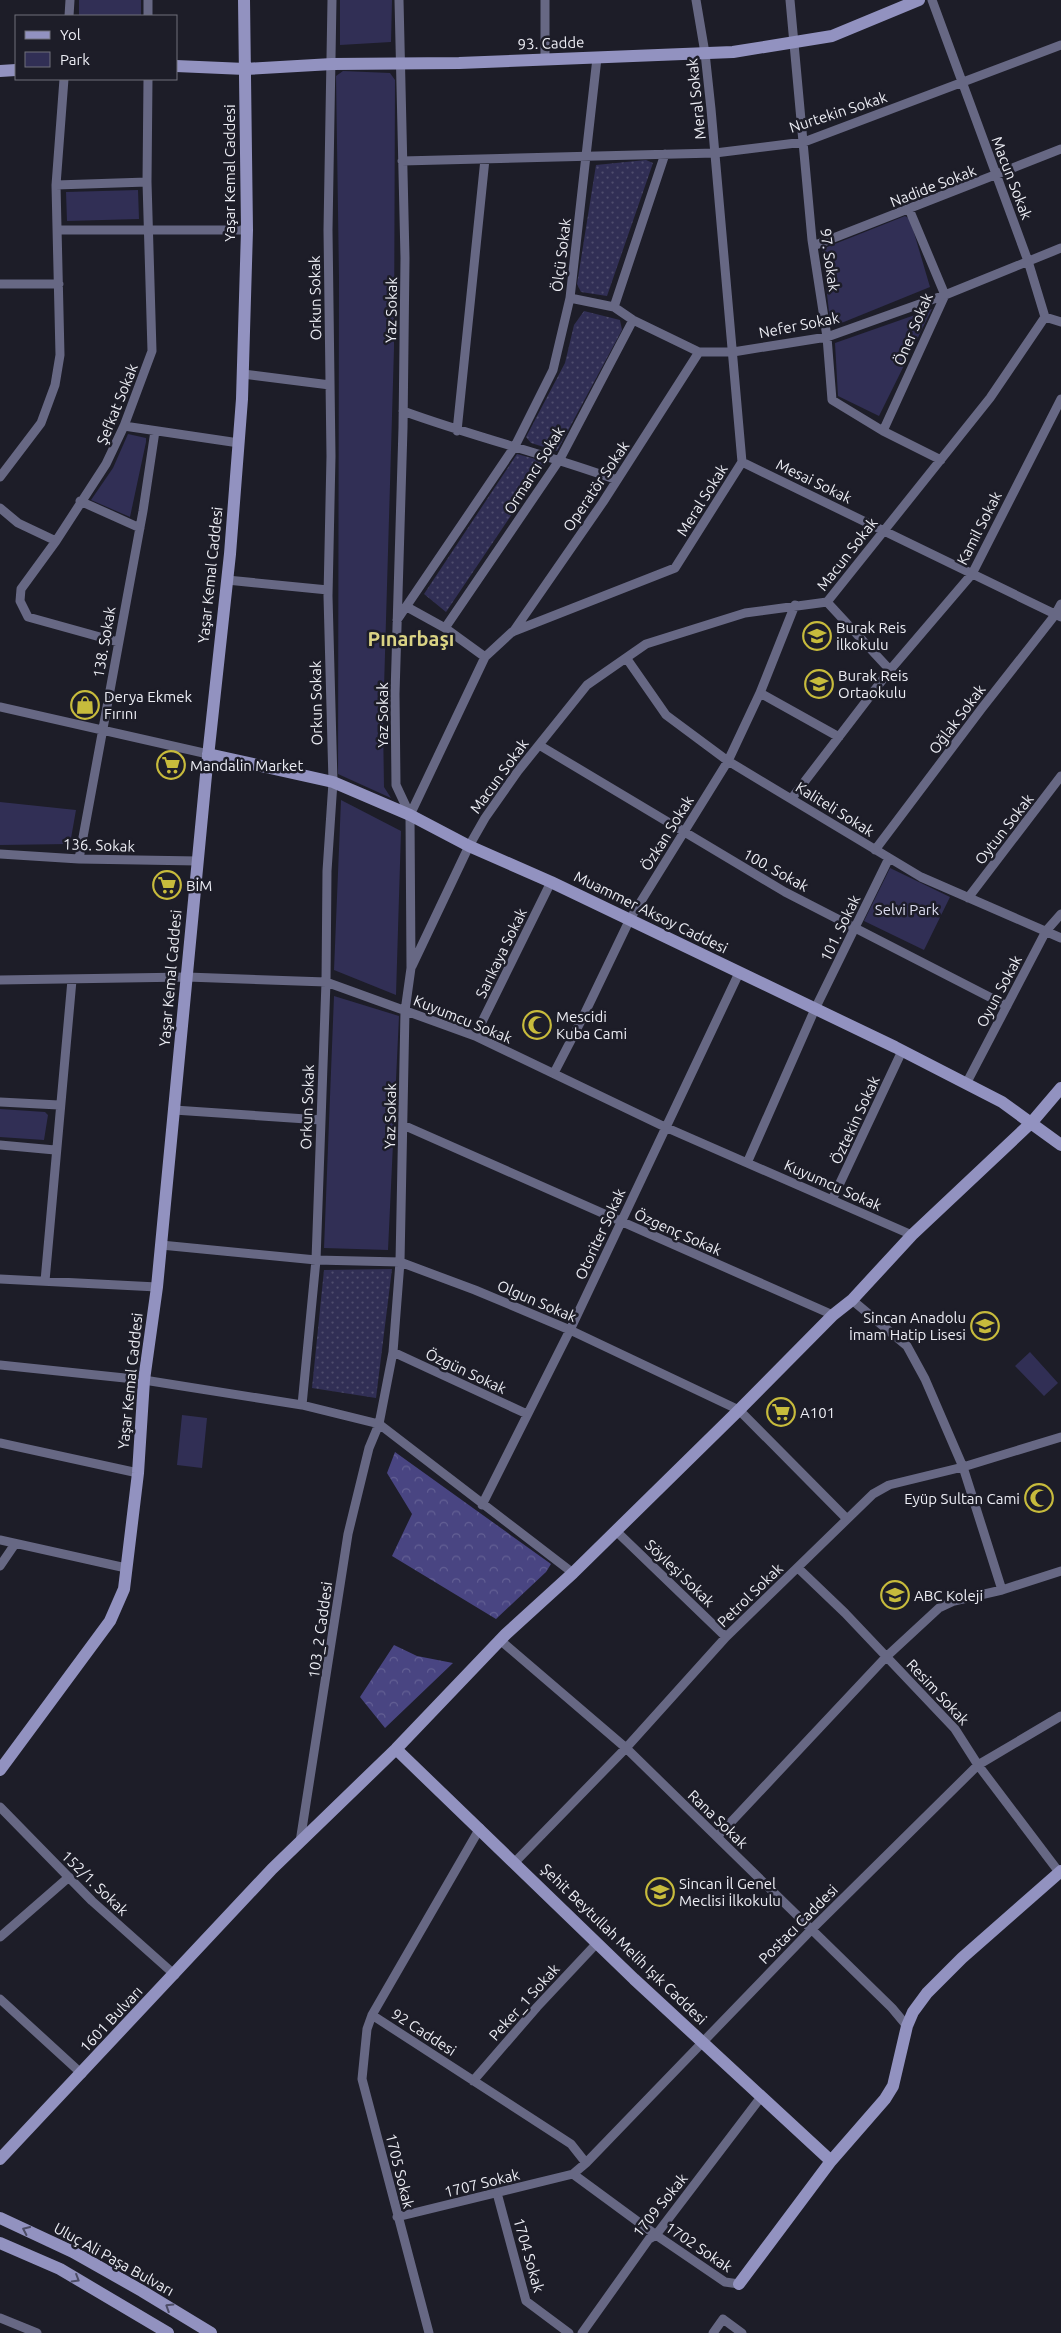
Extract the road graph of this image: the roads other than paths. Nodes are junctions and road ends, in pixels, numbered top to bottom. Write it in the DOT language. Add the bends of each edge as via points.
graph roads {
  1 [pos="70,0"];
  2 [pos="148,0"];
  3 [pos="244,0"];
  4 [pos="332,0"];
  5 [pos="399,0"];
  6 [pos="545,0"];
  7 [pos="696,0"];
  8 [pos="790,0"];
  9 [pos="919,0"];
  10 [pos="932,0"];
  11 [pos="69,15"];
  12 [pos="148,15"];
  13 [pos="795,42"];
  14 [pos="1061,45"];
  15 [pos="706,54"];
  16 [pos="597,58"];
  17 [pos="545,60"];
  18 [pos="400,63"];
  19 [pos="332,64"];
  20 [pos="178,66"];
  21 [pos="245,68"];
  22 [pos="0,70"];
  23 [pos="15,70"];
  24 [pos="64,80"];
  25 [pos="148,80"];
  26 [pos="961,83"];
  27 [pos="804,142"];
  28 [pos="1061,149"];
  29 [pos="715,153"];
  30 [pos="665,154"];
  31 [pos="587,156"];
  32 [pos="485,159"];
  33 [pos="402,161"];
  34 [pos="996,176"];
  35 [pos="146,182"];
  36 [pos="56,185"];
  37 [pos="909,209"];
  38 [pos="57,230"];
  39 [pos="246,230"];
  40 [pos="149,231"];
  41 [pos="813,246"];
  42 [pos="1061,248"];
  43 [pos="1028,261"];
  44 [pos="0,284"];
  45 [pos="59,284"];
  46 [pos="945,296"];
  47 [pos="570,298"];
  48 [pos="614,306"];
  49 [pos="1045,317"];
  50 [pos="633,320"];
  51 [pos="1061,322"];
  52 [pos="827,337"];
  53 [pos="699,352"];
  54 [pos="733,352"];
  55 [pos="243,374"];
  56 [pos="330,385"];
  57 [pos="1061,399"];
  58 [pos="403,411"];
  59 [pos="124,426"];
  60 [pos="155,431"];
  61 [pos="457,431"];
  62 [pos="883,431"];
  63 [pos="239,443"];
  64 [pos="515,446"];
  65 [pos="560,459"];
  66 [pos="941,460"];
  67 [pos="742,462"];
  68 [pos="0,477"];
  69 [pos="617,480"];
  70 [pos="80,501"];
  71 [pos="0,508"];
  72 [pos="140,528"];
  73 [pos="883,530"];
  74 [pos="56,541"];
  75 [pos="972,574"];
  76 [pos="227,580"];
  77 [pos="328,590"];
  78 [pos="827,602"];
  79 [pos="1061,604"];
  80 [pos="795,605"];
  81 [pos="407,607"];
  82 [pos="1058,616"];
  83 [pos="397,620"];
  84 [pos="445,628"];
  85 [pos="512,632"];
  86 [pos="118,642"];
  87 [pos="485,658"];
  88 [pos="627,659"];
  89 [pos="890,670"];
  90 [pos="760,693"];
  91 [pos="0,709"];
  92 [pos="102,730"];
  93 [pos="839,736"];
  94 [pos="539,745"];
  95 [pos="208,754"];
  96 [pos="728,761"];
  97 [pos="1061,776"];
  98 [pos="333,782"];
  99 [pos="792,798"];
  100 [pos="410,815"];
  101 [pos="683,832"];
  102 [pos="469,846"];
  103 [pos="875,850"];
  104 [pos="0,854"];
  105 [pos="890,858"];
  106 [pos="80,859"];
  107 [pos="198,861"];
  108 [pos="551,882"];
  109 [pos="968,898"];
  110 [pos="1061,914"];
  111 [pos="630,919"];
  112 [pos="855,928"];
  113 [pos="1046,931"];
  114 [pos="1061,938"];
  115 [pos="411,968"];
  116 [pos="739,973"];
  117 [pos="187,977"];
  118 [pos="0,980"];
  119 [pos="72,980"];
  120 [pos="326,982"];
  121 [pos="1007,1006"];
  122 [pos="815,1009"];
  123 [pos="405,1011"];
  124 [pos="475,1036"];
  125 [pos="902,1051"];
  126 [pos="554,1073"];
  127 [pos="966,1084"];
  128 [pos="1061,1088"];
  129 [pos="0,1102"];
  130 [pos="60,1104"];
  131 [pos="174,1110"];
  132 [pos="321,1120"];
  133 [pos="1032,1122"];
  134 [pos="403,1125"];
  135 [pos="665,1127"];
  136 [pos="0,1145"];
  137 [pos="1061,1145"];
  138 [pos="55,1150"];
  139 [pos="747,1163"];
  140 [pos="832,1200"];
  141 [pos="620,1222"];
  142 [pos="912,1235"];
  143 [pos="161,1245"];
  144 [pos="316,1260"];
  145 [pos="400,1262"];
  146 [pos="0,1279"];
  147 [pos="45,1281"];
  148 [pos="157,1287"];
  149 [pos="852,1300"];
  150 [pos="833,1315"];
  151 [pos="570,1330"];
  152 [pos="393,1352"];
  153 [pos="0,1365"];
  154 [pos="144,1380"];
  155 [pos="302,1405"];
  156 [pos="739,1410"];
  157 [pos="527,1414"];
  158 [pos="379,1424"];
  159 [pos="1061,1437"];
  160 [pos="0,1443"];
  161 [pos="964,1467"];
  162 [pos="138,1473"];
  163 [pos="482,1505"];
  164 [pos="846,1518"];
  165 [pos="615,1530"];
  166 [pos="0,1540"];
  167 [pos="15,1544"];
  168 [pos="0,1566"];
  169 [pos="126,1568"];
  170 [pos="798,1568"];
  171 [pos="1061,1571"];
  172 [pos="573,1573"];
  173 [pos="1002,1590"];
  174 [pos="726,1637"];
  175 [pos="500,1640"];
  176 [pos="886,1657"];
  177 [pos="1061,1716"];
  178 [pos="396,1748"];
  179 [pos="626,1748"];
  180 [pos="978,1765"];
  181 [pos="0,1770"];
  182 [pos="0,1807"];
  183 [pos="480,1828"];
  184 [pos="717,1837"];
  185 [pos="300,1842"];
  186 [pos="515,1862"];
  187 [pos="1060,1872"];
  188 [pos="69,1877"];
  189 [pos="811,1930"];
  190 [pos="0,1937"];
  191 [pos="597,1943"];
  192 [pos="175,1975"];
  193 [pos="0,1999"];
  194 [pos="372,2015"];
  195 [pos="907,2026"];
  196 [pos="702,2042"];
  197 [pos="82,2074"];
  198 [pos="473,2081"];
  199 [pos="761,2096"];
  200 [pos="0,2159"];
  201 [pos="831,2161"];
  202 [pos="586,2163"];
  203 [pos="573,2174"];
  204 [pos="497,2193"];
  205 [pos="397,2217"];
  206 [pos="0,2218"];
  207 [pos="656,2235"];
  208 [pos="0,2243"];
  209 [pos="739,2284"];
  210 [pos="0,2318"];
  211 [pos="37,2333"];
  212 [pos="168,2333"];
  213 [pos="210,2333"];
  214 [pos="429,2333"];
  215 [pos="570,2333"];
  216 [pos="582,2333"];
  217 [pos="713,2333"];
  218 [pos="742,2333"];
  1 -- 11 [label="street"];
  2 -- 12 [label="street"];
  3 -- 21 [label="street, Yaşar Kemal Caddesi"];
  4 -- 19 [label="street, Orkun Sokak"];
  5 -- 18 [label="street, Yaz Sokak"];
  6 -- 17 [label="street"];
  7 -- 15 [label="street, Meral Sokak"];
  8 -- 13 [label="street, 97. Sokak"];
  9 -- 13 [label="street, 93. Cadde" via="832,36"];
  10 -- 26 [label="street, Macun Sokak"];
  13 -- 15 [label="street, 93. Cadde"];
  13 -- 27 [label="street, 97. Sokak"];
  14 -- 26 [label="street, Nurtekin Sokak"];
  15 -- 16 [label="street, 93. Cadde"];
  15 -- 29 [label="street, Meral Sokak"];
  16 -- 17 [label="street, 93. Cadde"];
  16 -- 31 [label="street, Ölçü Sokak"];
  17 -- 18 [label="street, 93. Cadde"];
  18 -- 19 [label="street, 93. Cadde"];
  18 -- 33 [label="street, Yaz Sokak"];
  19 -- 21 [label="street, 93. Cadde"];
  19 -- 56 [label="street, Orkun Sokak" via="328,230"];
  20 -- 21 [label="street, 93. Cadde"];
  21 -- 39 [label="street, Yaşar Kemal Caddesi"];
  22 -- 23 [label="street"];
  24 -- 36 [label="street"];
  25 -- 35 [label="street, Şefkat Sokak"];
  26 -- 27 [label="street, Nurtekin Sokak"];
  26 -- 34 [label="street, Macun Sokak"];
  27 -- 29 [label="street, Nurtekin Sokak"];
  27 -- 41 [label="street, 97. Sokak"];
  28 -- 34 [label="street, Nadide Sokak"];
  29 -- 30 [label="street, Nurtekin Sokak"];
  29 -- 54 [label="street, Meral Sokak"];
  30 -- 31 [label="street, Nurtekin Sokak"];
  30 -- 48 [label="street"];
  31 -- 32 [label="street, Nurtekin Sokak"];
  31 -- 47 [label="street, Ölçü Sokak"];
  32 -- 33 [label="street, Nurtekin Sokak"];
  32 -- 61 [label="street"];
  33 -- 58 [label="street, Yaz Sokak" via="405,258"];
  34 -- 37 [label="street, Nadide Sokak"];
  34 -- 43 [label="street, Macun Sokak"];
  35 -- 36 [label="street"];
  35 -- 40 [label="street, Şefkat Sokak"];
  36 -- 38 [label="street"];
  37 -- 41 [label="street, Nadide Sokak"];
  37 -- 46 [label="street, Öner Sokak"];
  38 -- 40 [label="street"];
  38 -- 45 [label="street"];
  39 -- 40 [label="street"];
  39 -- 55 [label="street, Yaşar Kemal Caddesi"];
  40 -- 59 [label="street, Şefkat Sokak" via="152,351"];
  41 -- 52 [label="street, 97. Sokak"];
  42 -- 43 [label="street, Nefer Sokak"];
  43 -- 46 [label="street, Nefer Sokak"];
  43 -- 49 [label="street, Macun Sokak"];
  44 -- 45 [label="street"];
  45 -- 68 [label="street" via="60,355 54,385 41,423"];
  46 -- 52 [label="street, Nefer Sokak"];
  46 -- 62 [label="street, Öner Sokak"];
  47 -- 48 [label="street, Nefer Sokak"];
  47 -- 64 [label="street, Ölçü Sokak" via="553,370"];
  48 -- 50 [label="street, Nefer Sokak"];
  49 -- 51 [label="street"];
  49 -- 66 [label="street, Macun Sokak" via="990,398"];
  50 -- 53 [label="street, Nefer Sokak"];
  50 -- 65 [label="street, Ormancı Sokak"];
  52 -- 54 [label="street, Nefer Sokak"];
  52 -- 62 [label="street, 97. Sokak" via="832,400"];
  53 -- 54 [label="street, Nefer Sokak"];
  53 -- 69 [label="street, Operatör Sokak"];
  54 -- 67 [label="street, Meral Sokak"];
  55 -- 56 [label="street"];
  55 -- 63 [label="street, Yaşar Kemal Caddesi"];
  56 -- 77 [label="street, Orkun Sokak"];
  57 -- 75 [label="street, Kamil Sokak"];
  58 -- 61 [label="street"];
  58 -- 83 [label="street, Yaz Sokak"];
  59 -- 60 [label="street"];
  59 -- 70 [label="street, Şefkat Sokak" via="106,464"];
  60 -- 63 [label="street"];
  60 -- 72 [label="street, 138. Sokak"];
  61 -- 64 [label="street"];
  62 -- 66 [label="street, 97. Sokak"];
  63 -- 76 [label="street, Yaşar Kemal Caddesi"];
  64 -- 65 [label="street"];
  64 -- 81 [label="street, Ölçü Sokak"];
  65 -- 69 [label="street"];
  65 -- 84 [label="street, Ormancı Sokak"];
  66 -- 73 [label="street, Macun Sokak"];
  67 -- 73 [label="street, Mesai Sokak"];
  67 -- 85 [label="street, Meral Sokak" via="675,568"];
  69 -- 85 [label="street, Operatör Sokak"];
  70 -- 72 [label="street"];
  70 -- 74 [label="street, Şefkat Sokak"];
  71 -- 74 [label="street" via="18,523"];
  72 -- 86 [label="street, 138. Sokak"];
  73 -- 75 [label="street, Mesai Sokak"];
  73 -- 78 [label="street, Macun Sokak"];
  74 -- 86 [label="street, Şefkat Sokak" via="21,589 20,601 28,617"];
  75 -- 82 [label="street, Mesai Sokak"];
  75 -- 89 [label="street, Kamil Sokak"];
  76 -- 77 [label="street"];
  76 -- 95 [label="street, Yaşar Kemal Caddesi"];
  77 -- 98 [label="street, Orkun Sokak"];
  78 -- 80 [label="street, Macun Sokak"];
  78 -- 89 [label="street"];
  79 -- 82 [label="street, Oğlak Sokak"];
  80 -- 88 [label="street, Macun Sokak" via="745,613 646,644"];
  80 -- 90 [label="street, Özkan Sokak"];
  81 -- 83 [label="street, Ölçü Sokak"];
  81 -- 84 [label="street"];
  82 -- 103 [label="street, Oğlak Sokak" via="982,708"];
  83 -- 100 [label="street, Yaz Sokak" via="396,785"];
  84 -- 87 [label="street"];
  85 -- 87 [label="street, Meral Sokak"];
  86 -- 92 [label="street, 138. Sokak"];
  87 -- 100 [label="street, Meral Sokak"];
  88 -- 94 [label="street, Macun Sokak" via="605,670 587,685"];
  88 -- 96 [label="street, Kaliteli Sokak" via="666,715"];
  89 -- 93 [label="street, Kamil Sokak"];
  90 -- 93 [label="street"];
  90 -- 96 [label="street, Özkan Sokak"];
  91 -- 92 [label="street"];
  92 -- 95 [label="street"];
  92 -- 106 [label="street, 138. Sokak"];
  93 -- 99 [label="street, Kamil Sokak"];
  94 -- 101 [label="street, 100. Sokak"];
  94 -- 102 [label="street, Macun Sokak" via="484,818"];
  95 -- 98 [label="street, Muammer Aksoy Caddesi"];
  95 -- 107 [label="street, Yaşar Kemal Caddesi"];
  96 -- 99 [label="street, Kaliteli Sokak"];
  96 -- 101 [label="street, Özkan Sokak"];
  97 -- 109 [label="street, Oytun Sokak"];
  98 -- 100 [label="street, Muammer Aksoy Caddesi"];
  98 -- 120 [label="street, Orkun Sokak" via="327,871"];
  99 -- 103 [label="street, Kaliteli Sokak"];
  100 -- 102 [label="street, Muammer Aksoy Caddesi"];
  100 -- 115 [label="street, Yaz Sokak"];
  101 -- 111 [label="street, Özkan Sokak"];
  101 -- 112 [label="street, 100. Sokak" via="785,892"];
  102 -- 108 [label="street, Muammer Aksoy Caddesi"];
  102 -- 115 [label="street, Macun Sokak"];
  103 -- 105 [label="street, Kaliteli Sokak"];
  104 -- 106 [label="street, 136. Sokak"];
  105 -- 109 [label="street, Kaliteli Sokak"];
  105 -- 112 [label="street, 101. Sokak"];
  106 -- 107 [label="street, 136. Sokak"];
  107 -- 117 [label="street, Yaşar Kemal Caddesi"];
  108 -- 111 [label="street, Muammer Aksoy Caddesi"];
  108 -- 124 [label="street, Sarıkaya Sokak"];
  109 -- 113 [label="street, Kaliteli Sokak"];
  110 -- 113 [label="street, Oyun Sokak"];
  111 -- 116 [label="street, Muammer Aksoy Caddesi"];
  111 -- 126 [label="street, Özkan Sokak"];
  112 -- 121 [label="street, 100. Sokak"];
  112 -- 122 [label="street, 101. Sokak"];
  113 -- 114 [label="street, Kaliteli Sokak"];
  113 -- 121 [label="street, Oyun Sokak"];
  115 -- 123 [label="street, Yaz Sokak"];
  116 -- 122 [label="street, Muammer Aksoy Caddesi"];
  116 -- 135 [label="street, Otoriter Sokak"];
  117 -- 119 [label="street, Kuyumcu Sokak"];
  117 -- 120 [label="street, Kuyumcu Sokak"];
  117 -- 131 [label="street, Yaşar Kemal Caddesi"];
  118 -- 119 [label="street, Kuyumcu Sokak"];
  119 -- 130 [label="street"];
  120 -- 123 [label="street, Kuyumcu Sokak"];
  120 -- 132 [label="street, Orkun Sokak"];
  121 -- 127 [label="street, Oyun Sokak"];
  122 -- 125 [label="street, Muammer Aksoy Caddesi"];
  122 -- 139 [label="street, 101. Sokak"];
  123 -- 124 [label="street, Kuyumcu Sokak"];
  123 -- 134 [label="street, Yaz Sokak"];
  124 -- 126 [label="street, Kuyumcu Sokak"];
  125 -- 127 [label="street, Muammer Aksoy Caddesi"];
  125 -- 140 [label="street, Öztekin Sokak"];
  126 -- 135 [label="street, Kuyumcu Sokak"];
  127 -- 133 [label="street, Muammer Aksoy Caddesi"];
  128 -- 133 [label="street, 1601 Bulvarı"];
  129 -- 130 [label="street"];
  130 -- 138 [label="street"];
  131 -- 132 [label="street"];
  131 -- 143 [label="street, Yaşar Kemal Caddesi"];
  132 -- 144 [label="street, Orkun Sokak"];
  133 -- 137 [label="street, Muammer Aksoy Caddesi"];
  133 -- 142 [label="street, 1601 Bulvarı"];
  134 -- 141 [label="street, Özgenç Sokak"];
  134 -- 145 [label="street, Yaz Sokak"];
  135 -- 139 [label="street, Kuyumcu Sokak"];
  135 -- 141 [label="street, Otoriter Sokak"];
  136 -- 138 [label="street"];
  138 -- 147 [label="street"];
  139 -- 140 [label="street, Kuyumcu Sokak"];
  140 -- 142 [label="street, Kuyumcu Sokak"];
  141 -- 150 [label="street, Özgenç Sokak"];
  141 -- 151 [label="street, Otoriter Sokak"];
  142 -- 149 [label="street, 1601 Bulvarı"];
  143 -- 144 [label="street, Olgun Sokak"];
  143 -- 148 [label="street, Yaşar Kemal Caddesi"];
  144 -- 145 [label="street, Olgun Sokak"];
  144 -- 155 [label="street, Orkun Sokak"];
  145 -- 151 [label="street, Olgun Sokak"];
  145 -- 152 [label="street, Yaz Sokak"];
  146 -- 147 [label="street"];
  147 -- 148 [label="street"];
  148 -- 154 [label="street, Yaşar Kemal Caddesi"];
  149 -- 150 [label="street, 1601 Bulvarı"];
  149 -- 161 [label="street" via="907,1346"];
  150 -- 156 [label="street, 1601 Bulvarı"];
  151 -- 156 [label="street, Olgun Sokak"];
  151 -- 157 [label="street, Otoriter Sokak"];
  152 -- 157 [label="street, Özgün Sokak"];
  152 -- 158 [label="street, Yaz Sokak"];
  153 -- 154 [label="street"];
  154 -- 155 [label="street"];
  154 -- 162 [label="street, Yaşar Kemal Caddesi"];
  155 -- 158 [label="street"];
  156 -- 164 [label="street, Olgun Sokak"];
  156 -- 165 [label="street, 1601 Bulvarı"];
  157 -- 163 [label="street, Otoriter Sokak"];
  158 -- 163 [label="street"];
  158 -- 185 [label="street, 103_2 Caddesi" via="369,1448 348,1534"];
  159 -- 161 [label="street, Petrol Sokak"];
  160 -- 162 [label="street"];
  161 -- 164 [label="street, Petrol Sokak" via="888,1485"];
  161 -- 173 [label="street"];
  162 -- 169 [label="street, Yaşar Kemal Caddesi"];
  163 -- 172 [label="street"];
  164 -- 170 [label="street, Petrol Sokak"];
  165 -- 172 [label="street, 1601 Bulvarı"];
  165 -- 174 [label="street, Söyleşi Sokak"];
  166 -- 167 [label="street"];
  167 -- 168 [label="street"];
  167 -- 169 [label="street"];
  169 -- 181 [label="street, Yaşar Kemal Caddesi" via="124,1588 110,1621"];
  170 -- 174 [label="street, Petrol Sokak"];
  170 -- 176 [label="street, Resim Sokak"];
  171 -- 173 [label="street"];
  172 -- 175 [label="street, 1601 Bulvarı"];
  173 -- 176 [label="street" via="938,1608"];
  174 -- 179 [label="street, Petrol Sokak"];
  175 -- 178 [label="street, 1601 Bulvarı"];
  175 -- 179 [label="street, Rana Sokak"];
  176 -- 180 [label="street, Resim Sokak" via="955,1729"];
  176 -- 184 [label="street"];
  177 -- 180 [label="street, Postacı Caddesi"];
  178 -- 183 [label="street, Şehit Beytullah Melih Işık Caddesi"];
  178 -- 185 [label="street, 1601 Bulvarı"];
  179 -- 184 [label="street, Rana Sokak"];
  179 -- 186 [label="street, Petrol Sokak"];
  180 -- 187 [label="street, Resim Sokak"];
  180 -- 189 [label="street, Postacı Caddesi"];
  182 -- 188 [label="street, 152/1. Sokak"];
  183 -- 186 [label="street, Şehit Beytullah Melih Işık Caddesi"];
  183 -- 194 [label="street, 92 Caddesi"];
  184 -- 189 [label="street, Rana Sokak"];
  185 -- 192 [label="street, 1601 Bulvarı"];
  186 -- 191 [label="street, Şehit Beytullah Melih Işık Caddesi"];
  187 -- 195 [label="street" via="927,1993"];
  188 -- 190 [label="street"];
  188 -- 192 [label="street, 152/1. Sokak"];
  189 -- 195 [label="street, Rana Sokak"];
  189 -- 196 [label="street, Postacı Caddesi"];
  191 -- 196 [label="street, Şehit Beytullah Melih Işık Caddesi"];
  191 -- 198 [label="street, Peker_1 Sokak"];
  192 -- 197 [label="street, 1601 Bulvarı"];
  193 -- 197 [label="street"];
  194 -- 198 [label="street, 92 Caddesi"];
  194 -- 205 [label="street, 1705 Sokak" via="367,2029 362,2080"];
  195 -- 201 [label="street" via="893,2086"];
  196 -- 199 [label="street, Şehit Beytullah Melih Işık Caddesi"];
  196 -- 202 [label="street, Postacı Caddesi"];
  197 -- 200 [label="street, 1601 Bulvarı"];
  198 -- 202 [label="street, 92 Caddesi" via="571,2144"];
  199 -- 201 [label="street, Şehit Beytullah Melih Işık Caddesi"];
  199 -- 207 [label="street, 1709 Sokak"];
  201 -- 209 [label="street"];
  202 -- 203 [label="street, Postacı Caddesi"];
  203 -- 204 [label="street, 1707 Sokak"];
  203 -- 207 [label="street, 1702 Sokak"];
  204 -- 205 [label="street, 1707 Sokak"];
  204 -- 215 [label="street, 1704 Sokak" via="526,2301"];
  205 -- 214 [label="street, 1705 Sokak"];
  213 -- 206 [label="street, Uluç Ali Paşa Bulvarı, one-way" via="73,2252"];
  207 -- 209 [label="street, 1702 Sokak" via="725,2282"];
  207 -- 216 [label="street, 1709 Sokak" via="649,2239"];
  208 -- 212 [label="street, one-way" via="60,2269"];
  210 -- 211 [label="street"];
  217 -- 218 [label="street" via="723,2320"];
}
